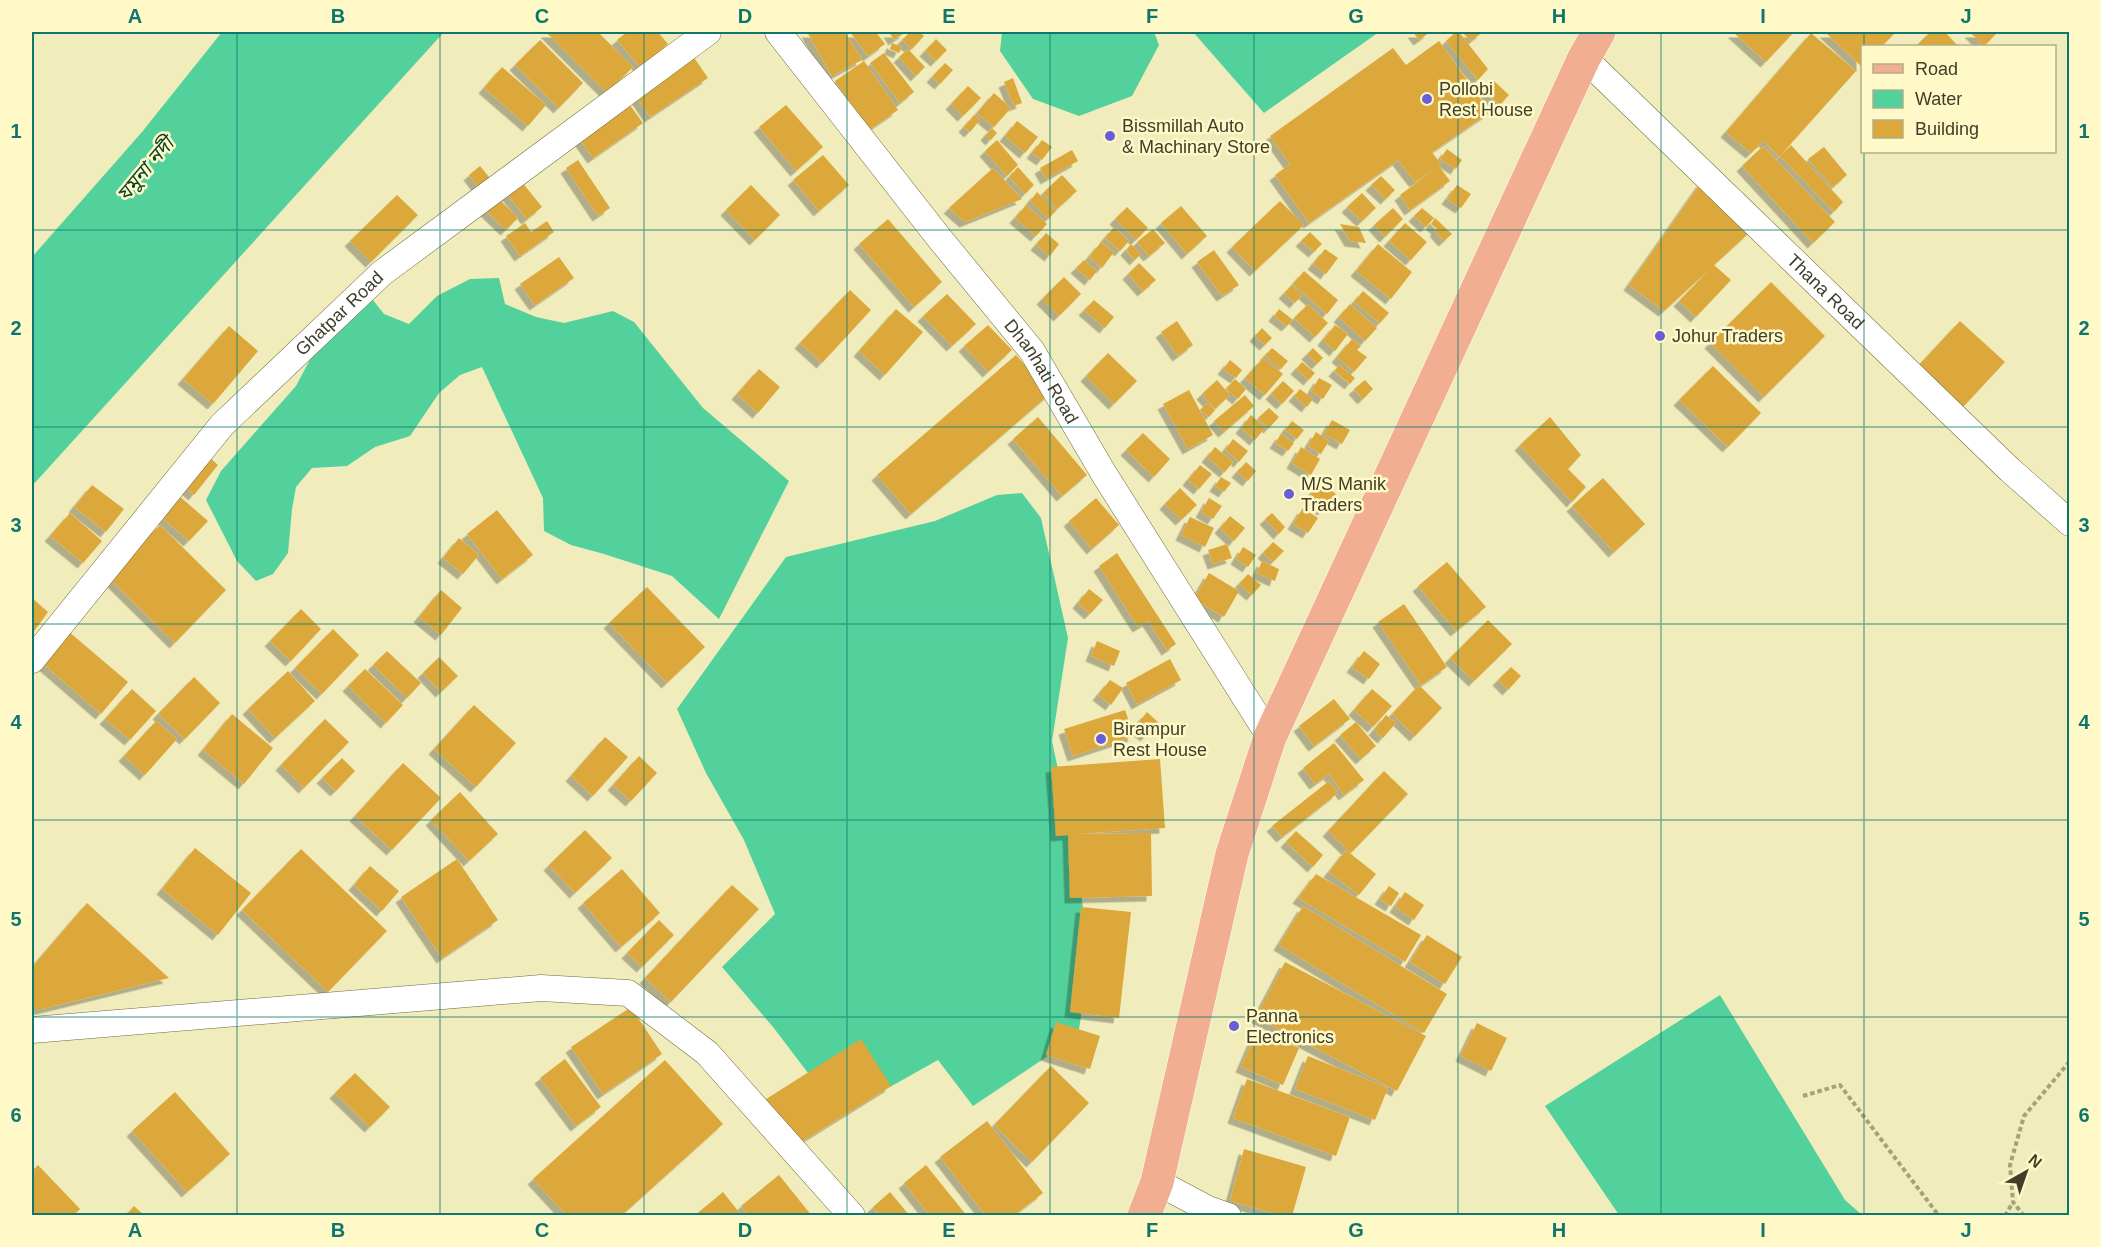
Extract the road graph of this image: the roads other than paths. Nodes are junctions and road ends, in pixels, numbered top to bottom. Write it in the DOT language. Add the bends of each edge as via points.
graph roads {
  1 [pos="708,32"];
  2 [pos="778,32"];
  3 [pos="1591,45"];
  4 [pos="2070,523"];
  5 [pos="32,660"];
  6 [pos="1270,736"];
  7 [pos="32,1030"];
  8 [pos="1157,1182"];
  9 [pos="852,1215"];
  10 [pos="1144,1215"];
  11 [pos="1228,1215"];
  1 -- 5 [label="street, Ghatpar Road" via="382,273 222,425"];
  2 -- 6 [label="street, Dhanhati Road" via="1032,351 1104,474"];
  3 -- 4 [label="street, Thana Road" via="1993,453"];
  3 -- 6 [label="main road"];
  6 -- 8 [label="main road" via="1232,854"];
  7 -- 9 [label="street" via="541,988 628,993 707,1053"];
  8 -- 10 [label="main road"];
  8 -- 11 [label="street"];
}
